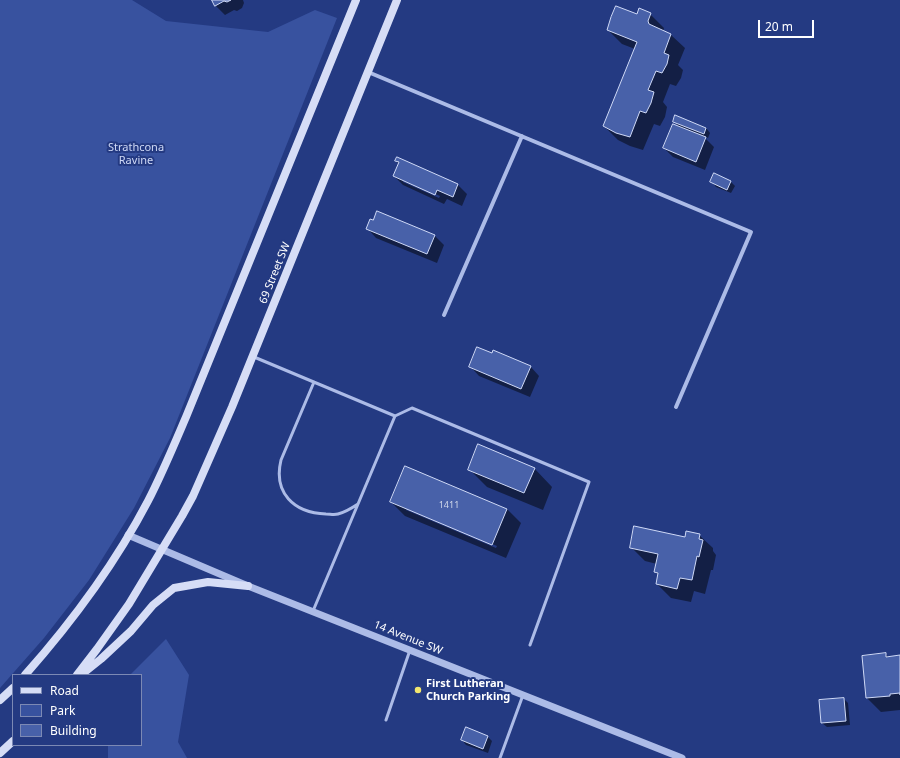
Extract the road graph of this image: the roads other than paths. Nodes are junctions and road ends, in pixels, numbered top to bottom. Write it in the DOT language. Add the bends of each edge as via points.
graph roads {
  1 [pos="356,0"];
  2 [pos="397,0"];
  3 [pos="368,72"];
  4 [pos="522,136"];
  5 [pos="444,315"];
  6 [pos="253,356"];
  7 [pos="314,382"];
  8 [pos="676,407"];
  9 [pos="394,416"];
  10 [pos="358,504"];
  11 [pos="128,535"];
  12 [pos="162,549"];
  13 [pos="248,586"];
  14 [pos="313,612"];
  15 [pos="530,645"];
  16 [pos="410,650"];
  17 [pos="26,674"];
  18 [pos="77,674"];
  19 [pos="81,674"];
  20 [pos="12,689"];
  21 [pos="523,695"];
  22 [pos="0,700"];
  23 [pos="386,720"];
  24 [pos="12,742"];
  25 [pos="0,753"];
  26 [pos="500,758"];
  27 [pos="682,758"];
  1 -- 11 [label="main road" via="186,418 148,501"];
  2 -- 3 [label="main road, 69 Street SW"];
  3 -- 4 [label="street"];
  3 -- 6 [label="main road, 69 Street SW"];
  4 -- 5 [label="street"];
  4 -- 8 [label="street" via="751,232"];
  6 -- 7 [label="lane"];
  6 -- 12 [label="main road, 69 Street SW" via="203,474"];
  7 -- 9 [label="lane"];
  7 -- 10 [label="lane" via="281,460 278,472 280,482 289,500 316,514 337,514"];
  9 -- 10 [label="lane"];
  9 -- 15 [label="lane" via="412,408 589,482"];
  10 -- 14 [label="lane"];
  11 -- 12 [label="street, 14 Avenue SW"];
  11 -- 17 [label="main road" via="80,608"];
  12 -- 13 [label="street, 14 Avenue SW"];
  12 -- 18 [label="main road, 69 Street SW" via="124,611"];
  13 -- 14 [label="street, 14 Avenue SW"];
  13 -- 19 [label="main road" via="208,582 174,588 153,605 101,660"];
  14 -- 16 [label="street, 14 Avenue SW"];
  16 -- 21 [label="street, 14 Avenue SW"];
  16 -- 23 [label="lane"];
  20 -- 22 [label="main road"];
  21 -- 26 [label="lane"];
  21 -- 27 [label="street, 14 Avenue SW"];
  24 -- 25 [label="main road"];
}
